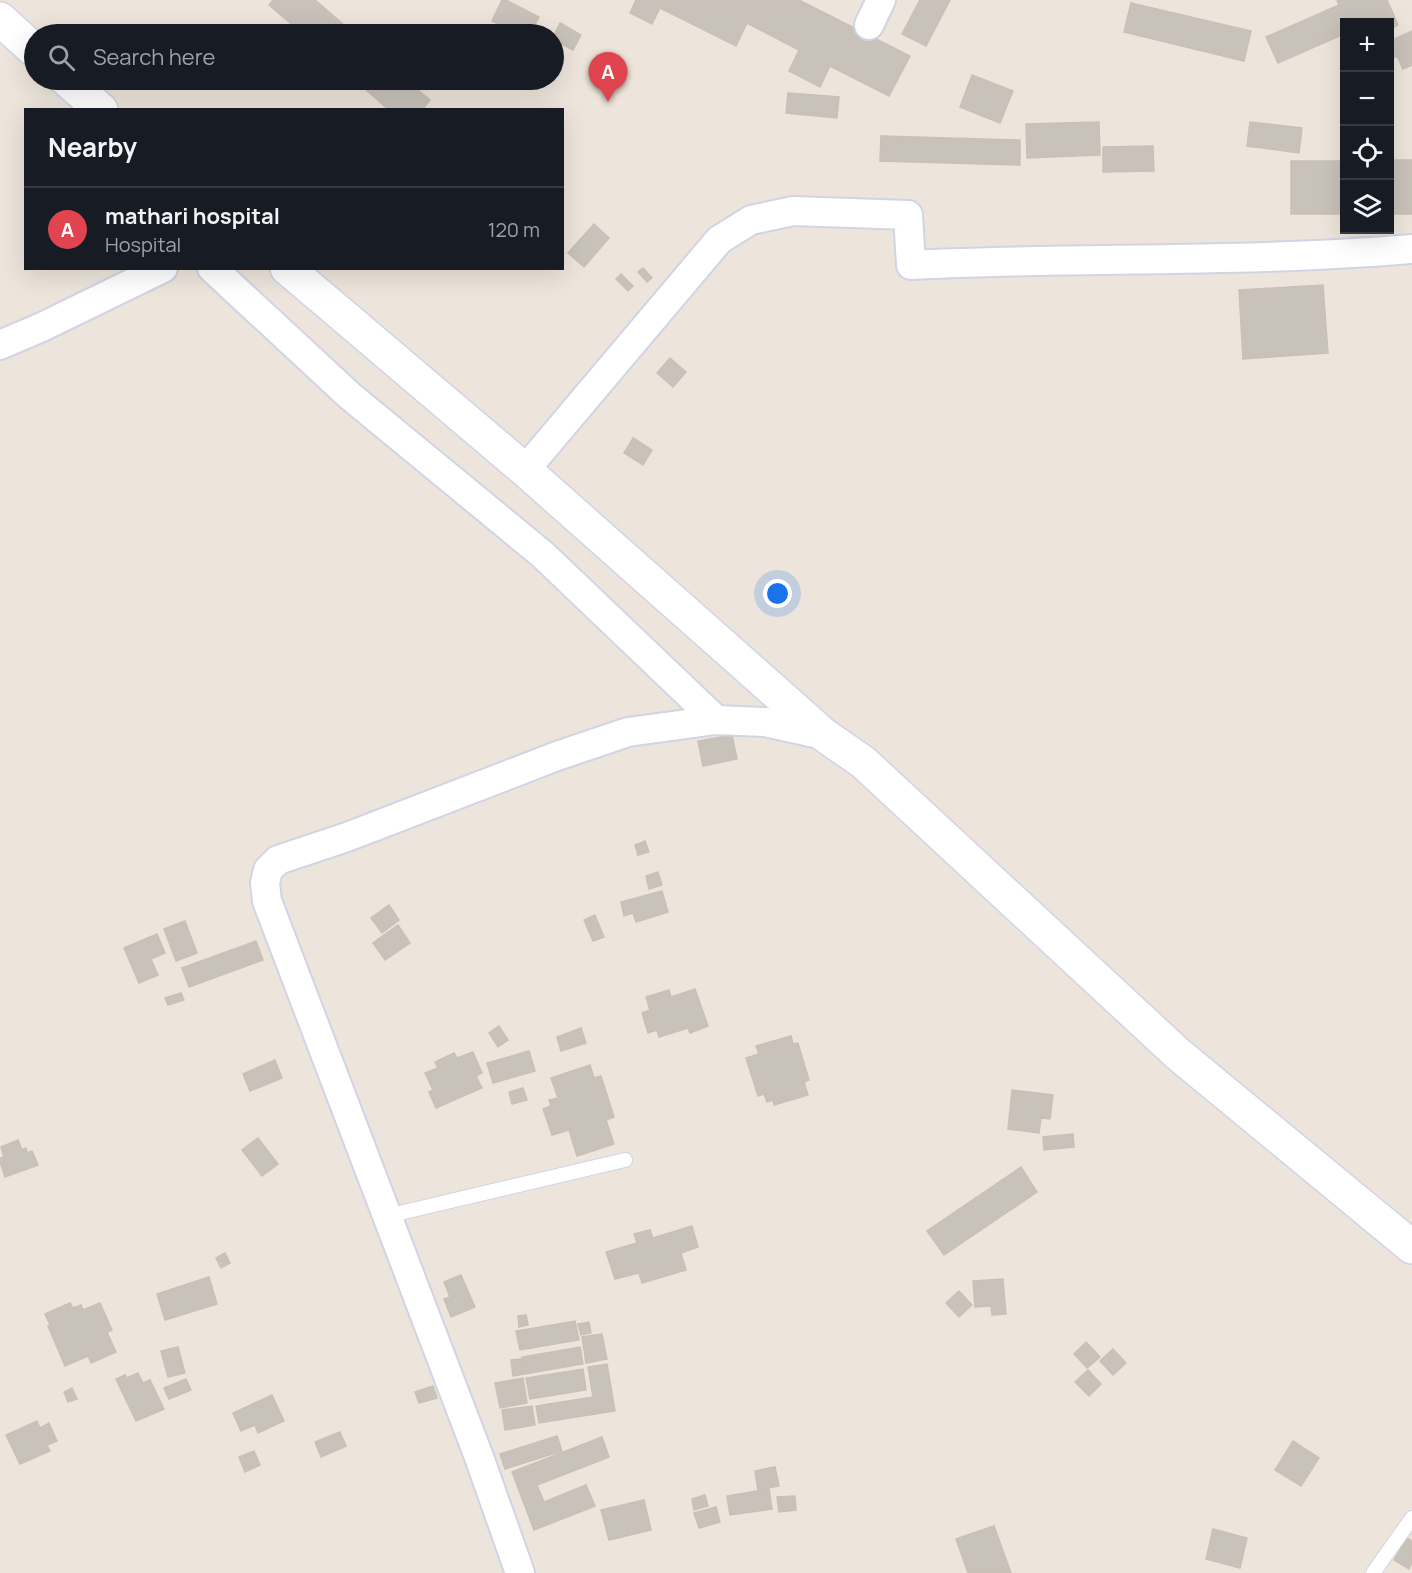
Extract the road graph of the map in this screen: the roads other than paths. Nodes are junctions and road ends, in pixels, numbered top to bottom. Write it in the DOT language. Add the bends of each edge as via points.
graph roads {
  1 [pos="0,19"];
  2 [pos="24,41"];
  3 [pos="78,90"];
  4 [pos="99,108"];
  5 [pos="1412,249"];
  6 [pos="159,270"];
  7 [pos="214,270"];
  8 [pos="289,270"];
  9 [pos="0,345"];
  10 [pos="525,470"];
  11 [pos="716,720"];
  12 [pos="824,735"];
  13 [pos="625,1160"];
  14 [pos="387,1216"];
  15 [pos="1412,1247"];
  16 [pos="1412,1518"];
  17 [pos="520,1573"];
  18 [pos="1373,1573"];
  1 -- 2 [label="street"];
  3 -- 4 [label="street"];
  5 -- 10 [label="street" via="1232,258 910,265 908,215 793,211 751,220 719,240"];
  6 -- 9 [label="street"];
  7 -- 11 [label="street" via="350,396 542,554"];
  8 -- 10 [label="street"];
  10 -- 12 [label="street"];
  11 -- 12 [label="street" via="765,722"];
  11 -- 14 [label="street" via="628,732 278,860 268,870 267,901"];
  12 -- 15 [label="street" via="862,762 1178,1054"];
  13 -- 14 [label="lane"];
  14 -- 17 [label="street"];
  16 -- 18 [label="lane"];
}
